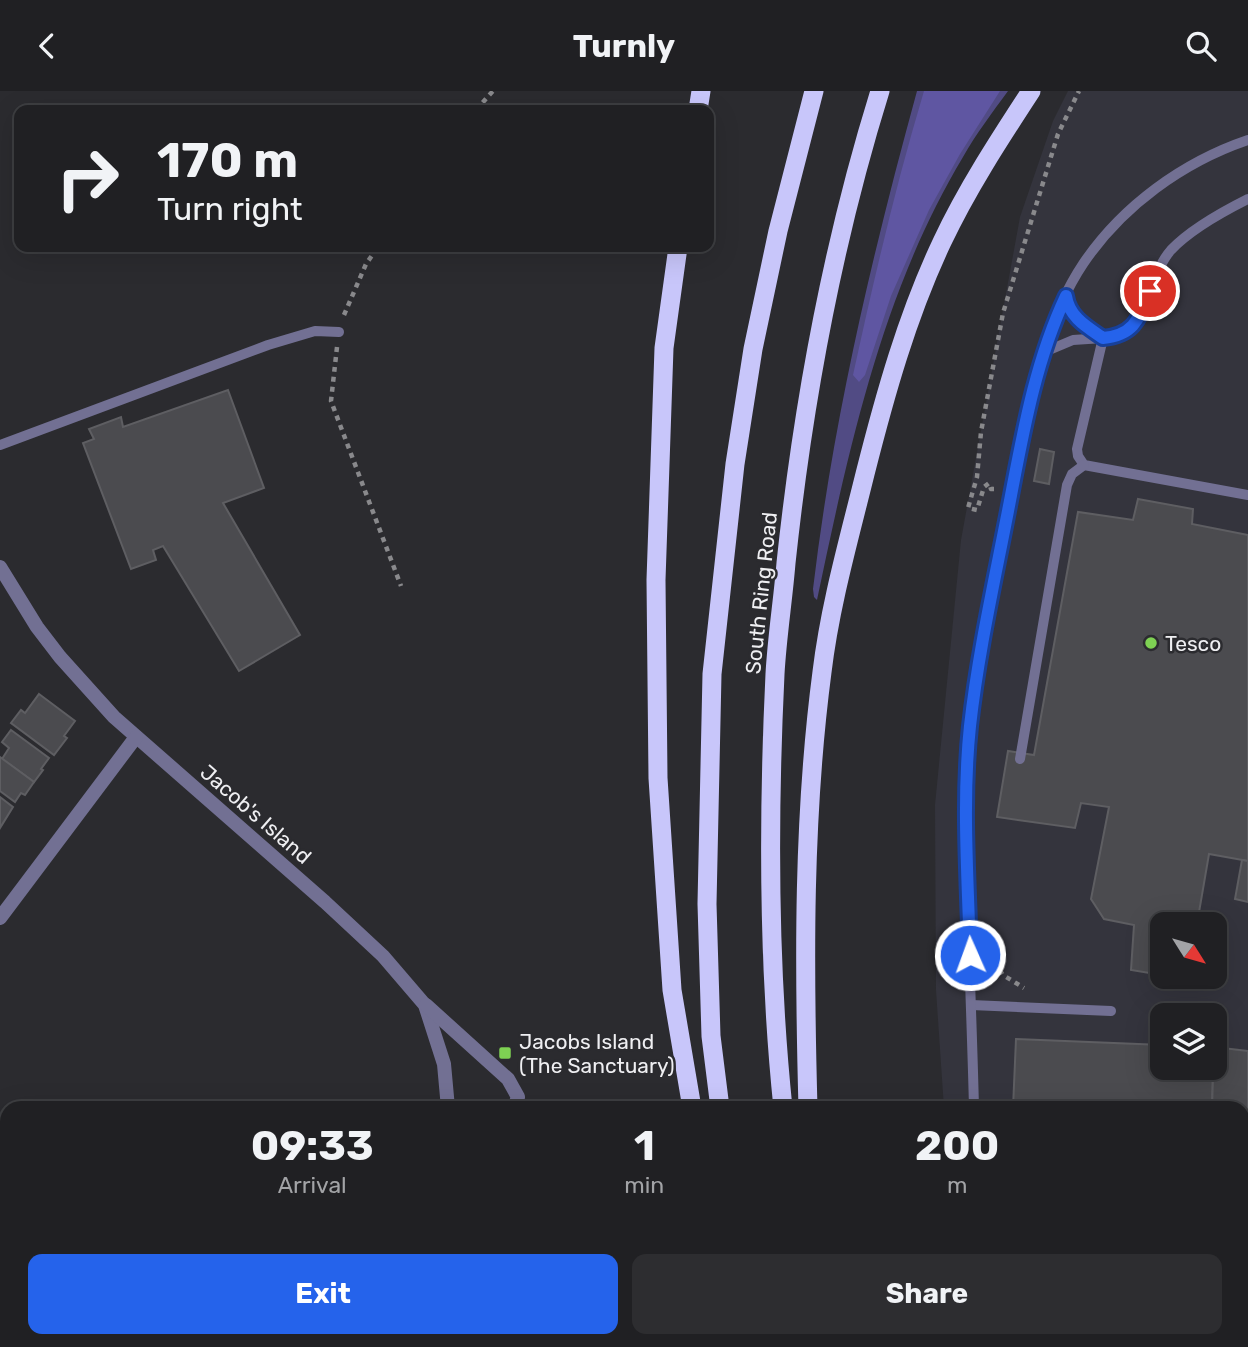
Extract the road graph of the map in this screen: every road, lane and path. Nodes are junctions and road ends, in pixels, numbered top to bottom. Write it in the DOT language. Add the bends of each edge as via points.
graph roads {
  1 [pos="493,91"];
  2 [pos="814,91"];
  3 [pos="880,91"];
  4 [pos="1031,91"];
  5 [pos="1079,91"];
  6 [pos="480,105"];
  7 [pos="1248,140"];
  8 [pos="1248,199"];
  9 [pos="374,252"];
  10 [pos="677,252"];
  11 [pos="1066,296"];
  12 [pos="339,332"];
  13 [pos="1103,338"];
  14 [pos="1042,353"];
  15 [pos="0,445"];
  16 [pos="1084,465"];
  17 [pos="1012,489"];
  18 [pos="1248,495"];
  19 [pos="0,567"];
  20 [pos="401,586"];
  21 [pos="136,737"];
  22 [pos="1020,759"];
  23 [pos="0,918"];
  24 [pos="425,1005"];
  25 [pos="971,1005"];
  26 [pos="1111,1011"];
  27 [pos="447,1101"];
  28 [pos="517,1101"];
  29 [pos="691,1101"];
  30 [pos="719,1101"];
  31 [pos="782,1101"];
  32 [pos="808,1101"];
  33 [pos="974,1101"];
  1 -- 6 [label="path"];
  2 -- 30 [label="highway, South Ring Road" via="753,349 712,674 707,904 711,1036"];
  3 -- 31 [label="highway, South Ring Road" via="840,235 809,387 775,672 769,884"];
  4 -- 32 [label="highway" via="967,193 937,252 880,412 845,553 822,671 809,800 804,975"];
  5 -- 17 [label="path" via="1058,134 1003,313 977,478 968,508 977,510 989,483 991,489"];
  7 -- 11 [label="lane" via="1185,169 1128,212 1098,243"];
  8 -- 13 [label="lane" via="1171,250 1135,324 1117,337"];
  9 -- 12 [label="path"];
  10 -- 29 [label="highway" via="664,348 656,580 658,778 672,990"];
  11 -- 13 [label="lane" via="1073,315"];
  11 -- 14 [label="lane"];
  12 -- 15 [label="lane" via="315,331 268,345"];
  12 -- 20 [label="path" via="331,401"];
  13 -- 14 [label="lane" via="1073,340"];
  13 -- 16 [label="lane" via="1077,449"];
  14 -- 17 [label="lane"];
  16 -- 18 [label="lane"];
  16 -- 22 [label="lane" via="1067,485"];
  17 -- 25 [label="lane" via="970,727"];
  19 -- 21 [label="street, Jacob's Island" via="60,657"];
  21 -- 23 [label="street"];
  21 -- 24 [label="street, Jacob's Island" via="383,956"];
  24 -- 27 [label="street, Jacob's Island" via="444,1064"];
  24 -- 28 [label="street" via="508,1079"];
  25 -- 26 [label="lane"];
  25 -- 33 [label="lane"];
}
